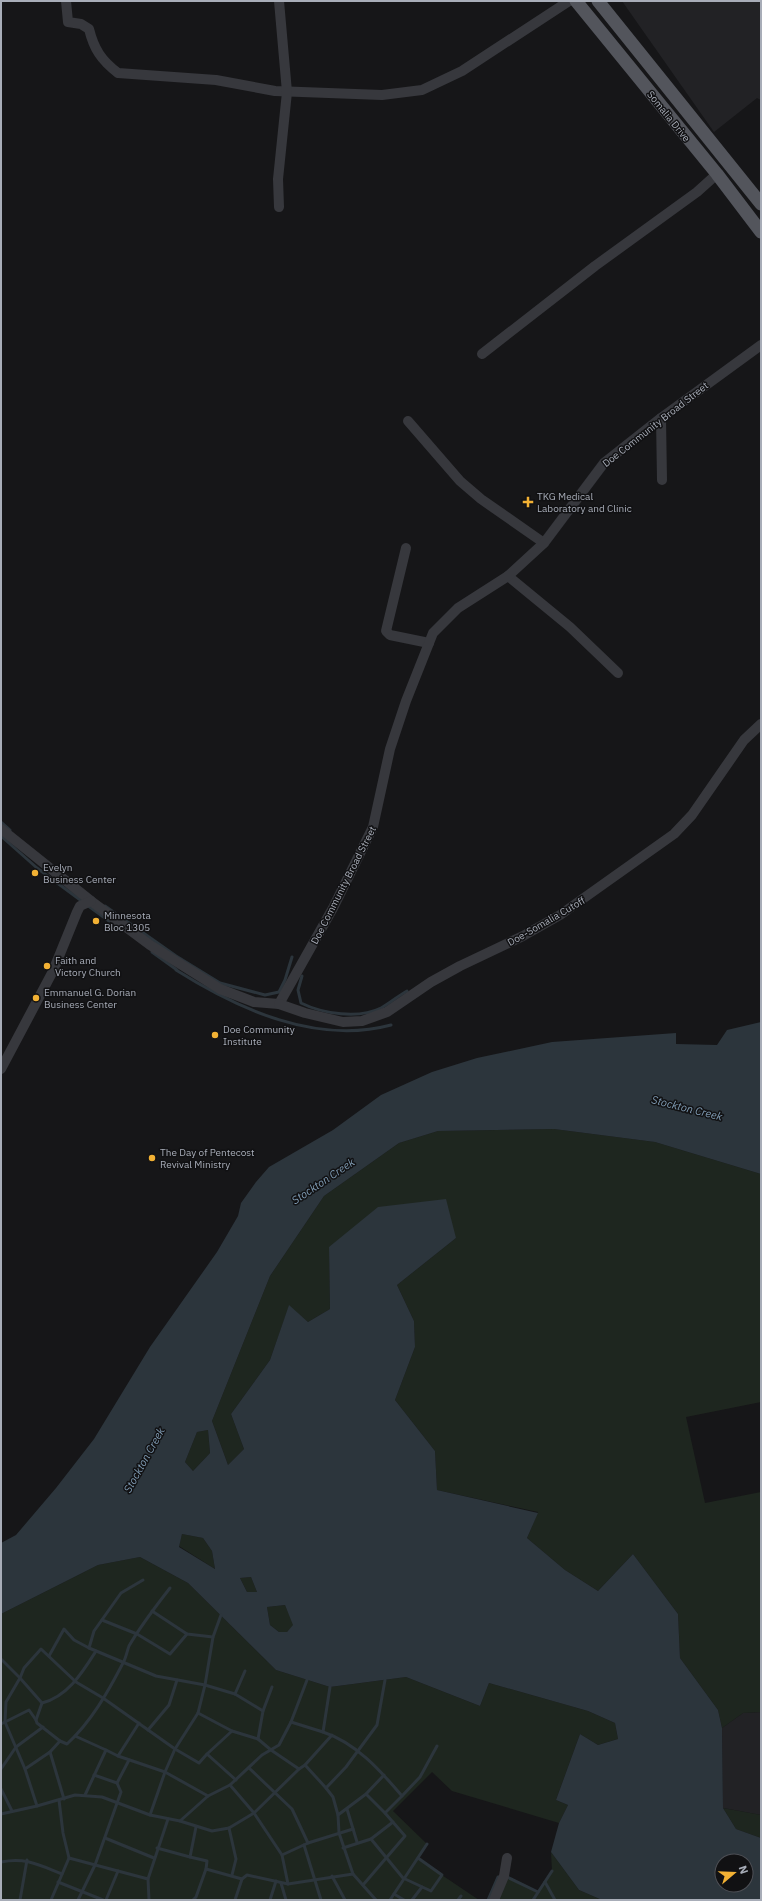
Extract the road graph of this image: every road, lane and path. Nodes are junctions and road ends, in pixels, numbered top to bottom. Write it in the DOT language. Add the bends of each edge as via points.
graph roads {
  1 [pos="66,1"];
  2 [pos="279,1"];
  3 [pos="569,1"];
  4 [pos="576,1"];
  5 [pos="597,1"];
  6 [pos="585,12"];
  7 [pos="287,92"];
  8 [pos="717,174"];
  9 [pos="761,204"];
  10 [pos="279,207"];
  11 [pos="761,232"];
  12 [pos="761,345"];
  13 [pos="482,354"];
  14 [pos="661,418"];
  15 [pos="408,421"];
  16 [pos="662,480"];
  17 [pos="544,543"];
  18 [pos="406,548"];
  19 [pos="508,576"];
  20 [pos="429,643"];
  21 [pos="618,672"];
  22 [pos="761,724"];
  23 [pos="1,829"];
  24 [pos="91,901"];
  25 [pos="279,1004"];
  26 [pos="1,1069"];
  27 [pos="507,1858"];
  28 [pos="494,1900"];
  1 -- 7 [label="street" via="68,22 81,24 89,29 93,46 108,66 118,73 216,80"];
  2 -- 7 [label="street"];
  3 -- 7 [label="street" via="462,71 422,90 382,95"];
  4 -- 6 [label="main road, Somalia Drive"];
  5 -- 6 [label="main road"];
  5 -- 9 [label="main road, Somalia Drive"];
  6 -- 8 [label="main road, Somalia Drive"];
  7 -- 10 [label="street" via="278,179"];
  8 -- 11 [label="main road, Somalia Drive"];
  8 -- 13 [label="street" via="697,192 595,266"];
  12 -- 14 [label="street, Doe Community Broad Street"];
  14 -- 16 [label="street"];
  14 -- 17 [label="street, Doe Community Broad Street" via="604,463"];
  15 -- 17 [label="street" via="460,481 481,499"];
  17 -- 19 [label="street, Doe Community Broad Street"];
  18 -- 20 [label="street" via="386,631 390,635"];
  19 -- 20 [label="street, Doe Community Broad Street" via="447,617 433,633"];
  19 -- 21 [label="street" via="570,627"];
  20 -- 25 [label="street, Doe Community Broad Street" via="390,749 373,827 333,908"];
  22 -- 25 [label="street, Doe-Somalia Cutoff" via="744,740 692,815 674,834 560,915 431,982 387,1012 362,1021 343,1022"];
  23 -- 24 [label="street"];
  24 -- 25 [label="street" via="150,945 220,989 254,1002"];
  24 -- 26 [label="street" via="80,906 53,971"];
  27 -- 28 [label="street" via="504,1876"];
}
